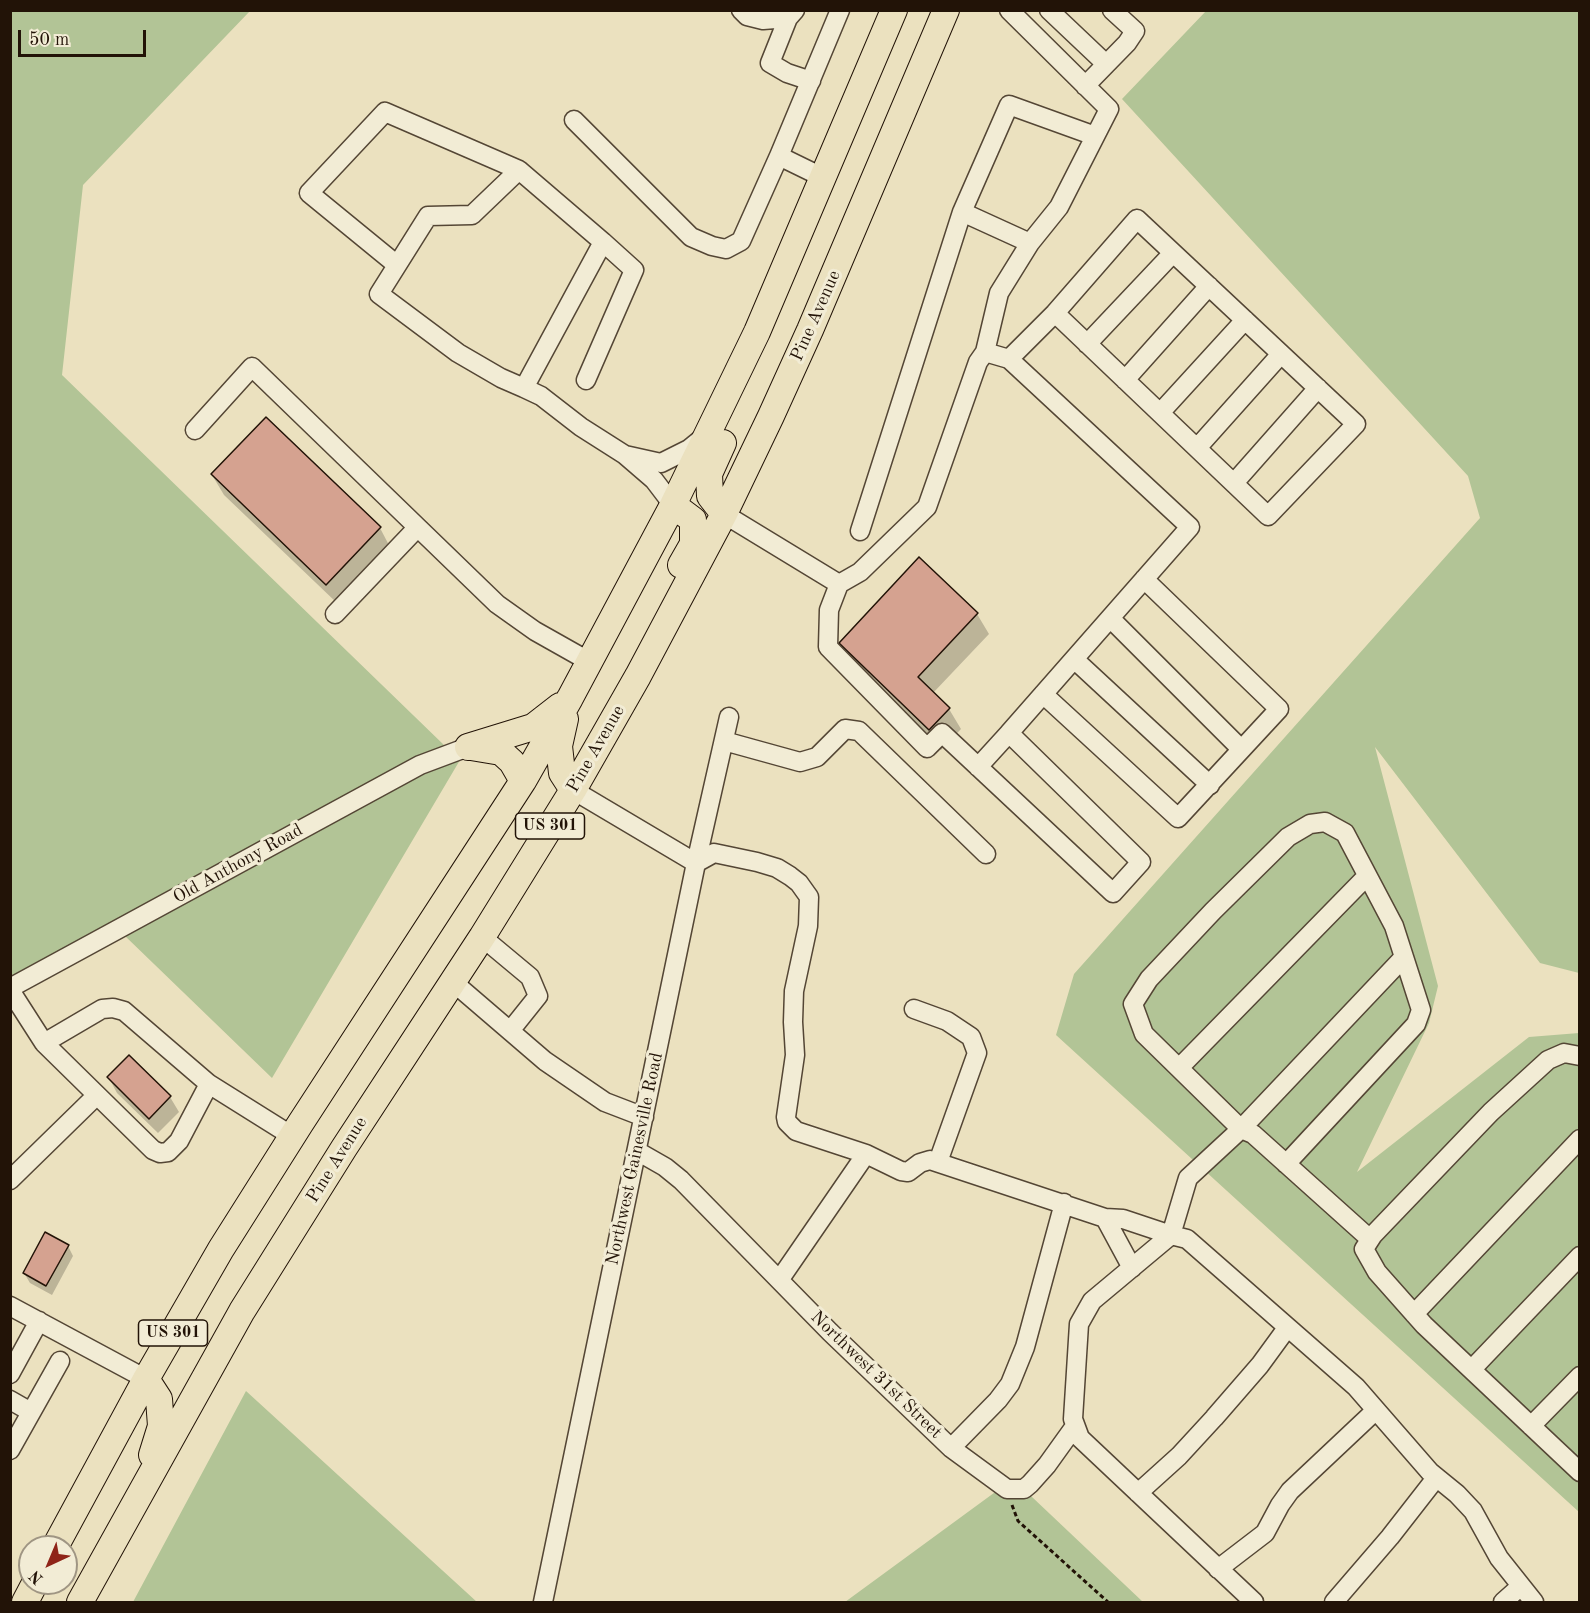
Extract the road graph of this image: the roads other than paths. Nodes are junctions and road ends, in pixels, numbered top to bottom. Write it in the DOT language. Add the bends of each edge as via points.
graph roads {
  1 [pos="741,10"];
  2 [pos="840,10"];
  3 [pos="894,10"];
  4 [pos="946,10"];
  5 [pos="1049,10"];
  6 [pos="1112,10"];
  7 [pos="792,14"];
  8 [pos="1022,15"];
  9 [pos="1106,64"];
  10 [pos="810,81"];
  11 [pos="1085,86"];
  12 [pos="574,120"];
  13 [pos="1095,136"];
  14 [pos="779,156"];
  15 [pos="519,170"];
  16 [pos="824,178"];
  17 [pos="962,212"];
  18 [pos="603,242"];
  19 [pos="1030,243"];
  20 [pos="792,250"];
  21 [pos="1173,253"];
  22 [pos="397,265"];
  23 [pos="1209,286"];
  24 [pos="1055,313"];
  25 [pos="1245,320"];
  26 [pos="1087,344"];
  27 [pos="985,352"];
  28 [pos="1281,354"];
  29 [pos="1010,358"];
  30 [pos="586,380"];
  31 [pos="1125,380"];
  32 [pos="524,388"];
  33 [pos="1318,388"];
  34 [pos="1160,413"];
  35 [pos="195,430"];
  36 [pos="709,433"];
  37 [pos="1197,448"];
  38 [pos="626,455"];
  39 [pos="1234,483"];
  40 [pos="674,505"];
  41 [pos="724,514"];
  42 [pos="417,528"];
  43 [pos="860,531"];
  44 [pos="1144,579"];
  45 [pos="839,584"];
  46 [pos="335,614"];
  47 [pos="1110,618"];
  48 [pos="1074,659"];
  49 [pos="590,662"];
  50 [pos="638,676"];
  51 [pos="1043,694"];
  52 [pos="570,698"];
  53 [pos="729,717"];
  54 [pos="1009,733"];
  55 [pos="724,741"];
  56 [pos="468,747"];
  57 [pos="1241,749"];
  58 [pos="978,767"];
  59 [pos="523,781"];
  60 [pos="1210,784"];
  61 [pos="573,790"];
  62 [pos="986,854"];
  63 [pos="696,863"];
  64 [pos="1367,876"];
  65 [pos="482,937"];
  66 [pos="1404,957"];
  67 [pos="453,982"];
  68 [pos="10,989"];
  69 [pos="914,1009"];
  70 [pos="510,1031"];
  71 [pos="44,1043"];
  72 [pos="1580,1056"];
  73 [pos="1179,1068"];
  74 [pos="209,1084"];
  75 [pos="97,1095"];
  76 [pos="644,1117"];
  77 [pos="1241,1129"];
  78 [pos="292,1136"];
  79 [pos="1580,1140"];
  80 [pos="637,1151"];
  81 [pos="866,1154"];
  82 [pos="938,1162"];
  83 [pos="1286,1164"];
  84 [pos="10,1180"];
  85 [pos="1064,1203"];
  86 [pos="1105,1218"];
  87 [pos="1171,1235"];
  88 [pos="1371,1239"];
  89 [pos="1580,1256"];
  90 [pos="1132,1268"];
  91 [pos="780,1279"];
  92 [pos="10,1305"];
  93 [pos="1414,1314"];
  94 [pos="39,1321"];
  95 [pos="1287,1328"];
  96 [pos="60,1361"];
  97 [pos="13,1364"];
  98 [pos="1472,1369"];
  99 [pos="1580,1376"];
  100 [pos="146,1379"];
  101 [pos="10,1400"];
  102 [pos="1375,1411"];
  103 [pos="31,1412"];
  104 [pos="1075,1426"];
  105 [pos="1531,1426"];
  106 [pos="951,1448"];
  107 [pos="10,1450"];
  108 [pos="1580,1472"];
  109 [pos="1436,1478"];
  110 [pos="141,1492"];
  111 [pos="1138,1493"];
  112 [pos="62,1535"];
  113 [pos="1218,1569"];
  114 [pos="1521,1586"];
  115 [pos="80,1602"];
  116 [pos="543,1602"];
  117 [pos="1254,1602"];
  118 [pos="1334,1602"];
  119 [pos="1503,1602"];
  120 [pos="1534,1602"];
  1 -- 7 [label="street" via="763,20"];
  2 -- 10 [label="street"];
  3 -- 16 [label="highway, US 301"];
  4 -- 41 [label="highway, Pine Avenue / US 301" via="810,330"];
  5 -- 9 [label="street"];
  6 -- 9 [label="street" via="1135,31"];
  7 -- 10 [label="street" via="770,63"];
  8 -- 11 [label="street"];
  9 -- 11 [label="street"];
  10 -- 14 [label="street"];
  11 -- 13 [label="street" via="1109,110"];
  12 -- 14 [label="street" via="691,237 726,249 741,241"];
  13 -- 17 [label="street" via="1009,105"];
  13 -- 19 [label="street" via="1059,207"];
  14 -- 16 [label="street"];
  15 -- 18 [label="street"];
  15 -- 22 [label="street" via="472,215 428,216"];
  15 -- 22 [label="street" via="385,112 309,193"];
  16 -- 20 [label="highway, US 301"];
  17 -- 19 [label="street"];
  17 -- 43 [label="street"];
  18 -- 30 [label="street" via="634,270"];
  18 -- 32 [label="street"];
  19 -- 27 [label="street" via="999,293"];
  20 -- 36 [label="highway, US 301"];
  20 -- 41 [label="highway" via="792,292 709,474 710,495"];
  21 -- 23 [label="street"];
  21 -- 24 [label="street" via="1137,219"];
  21 -- 26 [label="street"];
  22 -- 32 [label="street" via="379,294 458,353"];
  23 -- 25 [label="street"];
  23 -- 31 [label="street"];
  24 -- 26 [label="street"];
  24 -- 29 [label="street"];
  25 -- 28 [label="street"];
  25 -- 34 [label="street"];
  26 -- 31 [label="street"];
  27 -- 29 [label="street"];
  27 -- 45 [label="street" via="978,362 927,507 860,572"];
  28 -- 33 [label="street"];
  28 -- 37 [label="street"];
  29 -- 44 [label="street" via="1190,527"];
  31 -- 34 [label="street"];
  32 -- 38 [label="street"];
  33 -- 39 [label="street"];
  33 -- 39 [label="street" via="1356,424 1268,516"];
  34 -- 37 [label="street"];
  35 -- 42 [label="street" via="252,368"];
  36 -- 38 [label="street" via="661,463"];
  36 -- 40 [label="highway, US 301"];
  37 -- 39 [label="street"];
  38 -- 40 [label="street"];
  40 -- 49 [label="highway, US 301"];
  40 -- 50 [label="highway" via="693,520 693,544 637,645 633,663"];
  41 -- 45 [label="street"];
  41 -- 50 [label="highway, Pine Avenue / US 301"];
  42 -- 46 [label="street"];
  42 -- 49 [label="street" via="497,604"];
  44 -- 47 [label="street"];
  44 -- 57 [label="street" via="1279,709"];
  45 -- 58 [label="street" via="830,610 828,647 927,748 942,733"];
  47 -- 48 [label="street"];
  47 -- 57 [label="street"];
  48 -- 51 [label="street"];
  48 -- 60 [label="street"];
  49 -- 52 [label="highway, US 301"];
  50 -- 61 [label="highway, Pine Avenue / US 301"];
  51 -- 54 [label="street"];
  51 -- 60 [label="street" via="1178,818"];
  52 -- 56 [label="highway" via="533,727"];
  52 -- 59 [label="highway, US 301"];
  52 -- 61 [label="highway" via="559,746 562,774"];
  53 -- 55 [label="street, Northwest Gainesville Road"];
  54 -- 58 [label="street"];
  54 -- 58 [label="street" via="1141,862 1113,893"];
  55 -- 62 [label="street" via="800,762 817,757 845,729 860,731"];
  55 -- 63 [label="street, Northwest Gainesville Road"];
  56 -- 59 [label="highway" via="501,752"];
  56 -- 68 [label="street, Old Anthony Road" via="420,765"];
  57 -- 60 [label="street"];
  59 -- 78 [label="highway, US 301"];
  61 -- 63 [label="street"];
  61 -- 65 [label="highway, Pine Avenue / US 301"];
  63 -- 76 [label="street, Northwest Gainesville Road"];
  63 -- 81 [label="street" via="714,853 757,862 777,868 805,889 810,910 794,991 795,1055 786,1116 796,1131"];
  64 -- 66 [label="street" via="1394,927"];
  64 -- 73 [label="street"];
  64 -- 73 [label="street" via="1345,833 1326,822 1310,824 1288,837 1213,911 1149,980 1133,1004 1144,1034"];
  65 -- 67 [label="highway, Pine Avenue / US 301"];
  65 -- 70 [label="street" via="530,977 538,996"];
  66 -- 77 [label="street"];
  66 -- 83 [label="street" via="1420,1010 1416,1024"];
  67 -- 70 [label="street"];
  67 -- 110 [label="highway, Pine Avenue / US 301" via="242,1311"];
  68 -- 71 [label="street"];
  69 -- 82 [label="street" via="947,1021 971,1037 977,1053"];
  70 -- 76 [label="street" via="604,1102"];
  71 -- 74 [label="street" via="102,1009 113,1008 133,1018"];
  71 -- 75 [label="street"];
  72 -- 88 [label="street" via="1564,1053 1548,1060 1491,1112"];
  73 -- 77 [label="street"];
  74 -- 75 [label="street" via="179,1141 168,1152 160,1153"];
  74 -- 78 [label="street"];
  75 -- 84 [label="street"];
  76 -- 80 [label="street, Northwest Gainesville Road"];
  77 -- 83 [label="street" via="1253,1134"];
  77 -- 87 [label="street" via="1188,1178"];
  78 -- 100 [label="highway, US 301"];
  79 -- 93 [label="street"];
  80 -- 91 [label="street, Northwest 31st Street" via="681,1180"];
  80 -- 116 [label="street, Northwest Gainesville Road"];
  81 -- 82 [label="street" via="908,1172 926,1160"];
  81 -- 91 [label="street"];
  82 -- 85 [label="street"];
  83 -- 88 [label="street"];
  85 -- 86 [label="street"];
  85 -- 106 [label="street" via="1025,1347 1010,1384"];
  86 -- 87 [label="street" via="1123,1219"];
  86 -- 90 [label="street"];
  87 -- 90 [label="street"];
  87 -- 95 [label="street" via="1187,1239"];
  88 -- 93 [label="street" via="1364,1249 1377,1272"];
  89 -- 98 [label="street"];
  90 -- 104 [label="street" via="1092,1301 1079,1324 1073,1397"];
  91 -- 106 [label="street, Northwest 31st Street"];
  92 -- 94 [label="street"];
  93 -- 98 [label="street"];
  94 -- 97 [label="street"];
  94 -- 100 [label="street"];
  95 -- 102 [label="street" via="1356,1387"];
  95 -- 111 [label="street" via="1214,1419"];
  96 -- 103 [label="street"];
  98 -- 105 [label="street"];
  99 -- 105 [label="street"];
  100 -- 110 [label="highway" via="159,1399 161,1426"];
  100 -- 112 [label="highway, US 301"];
  101 -- 103 [label="street"];
  102 -- 109 [label="street"];
  102 -- 113 [label="street" via="1290,1491 1265,1533"];
  103 -- 107 [label="street"];
  104 -- 106 [label="street, Northwest 31st Street" via="1024,1489 1007,1489"];
  104 -- 111 [label="street" via="1080,1438"];
  105 -- 108 [label="street"];
  109 -- 114 [label="street" via="1473,1511 1499,1558"];
  109 -- 118 [label="street"];
  110 -- 115 [label="highway, Pine Avenue / US 301"];
  111 -- 113 [label="street"];
  113 -- 117 [label="street"];
  114 -- 119 [label="street"];
  114 -- 120 [label="street"];
}
